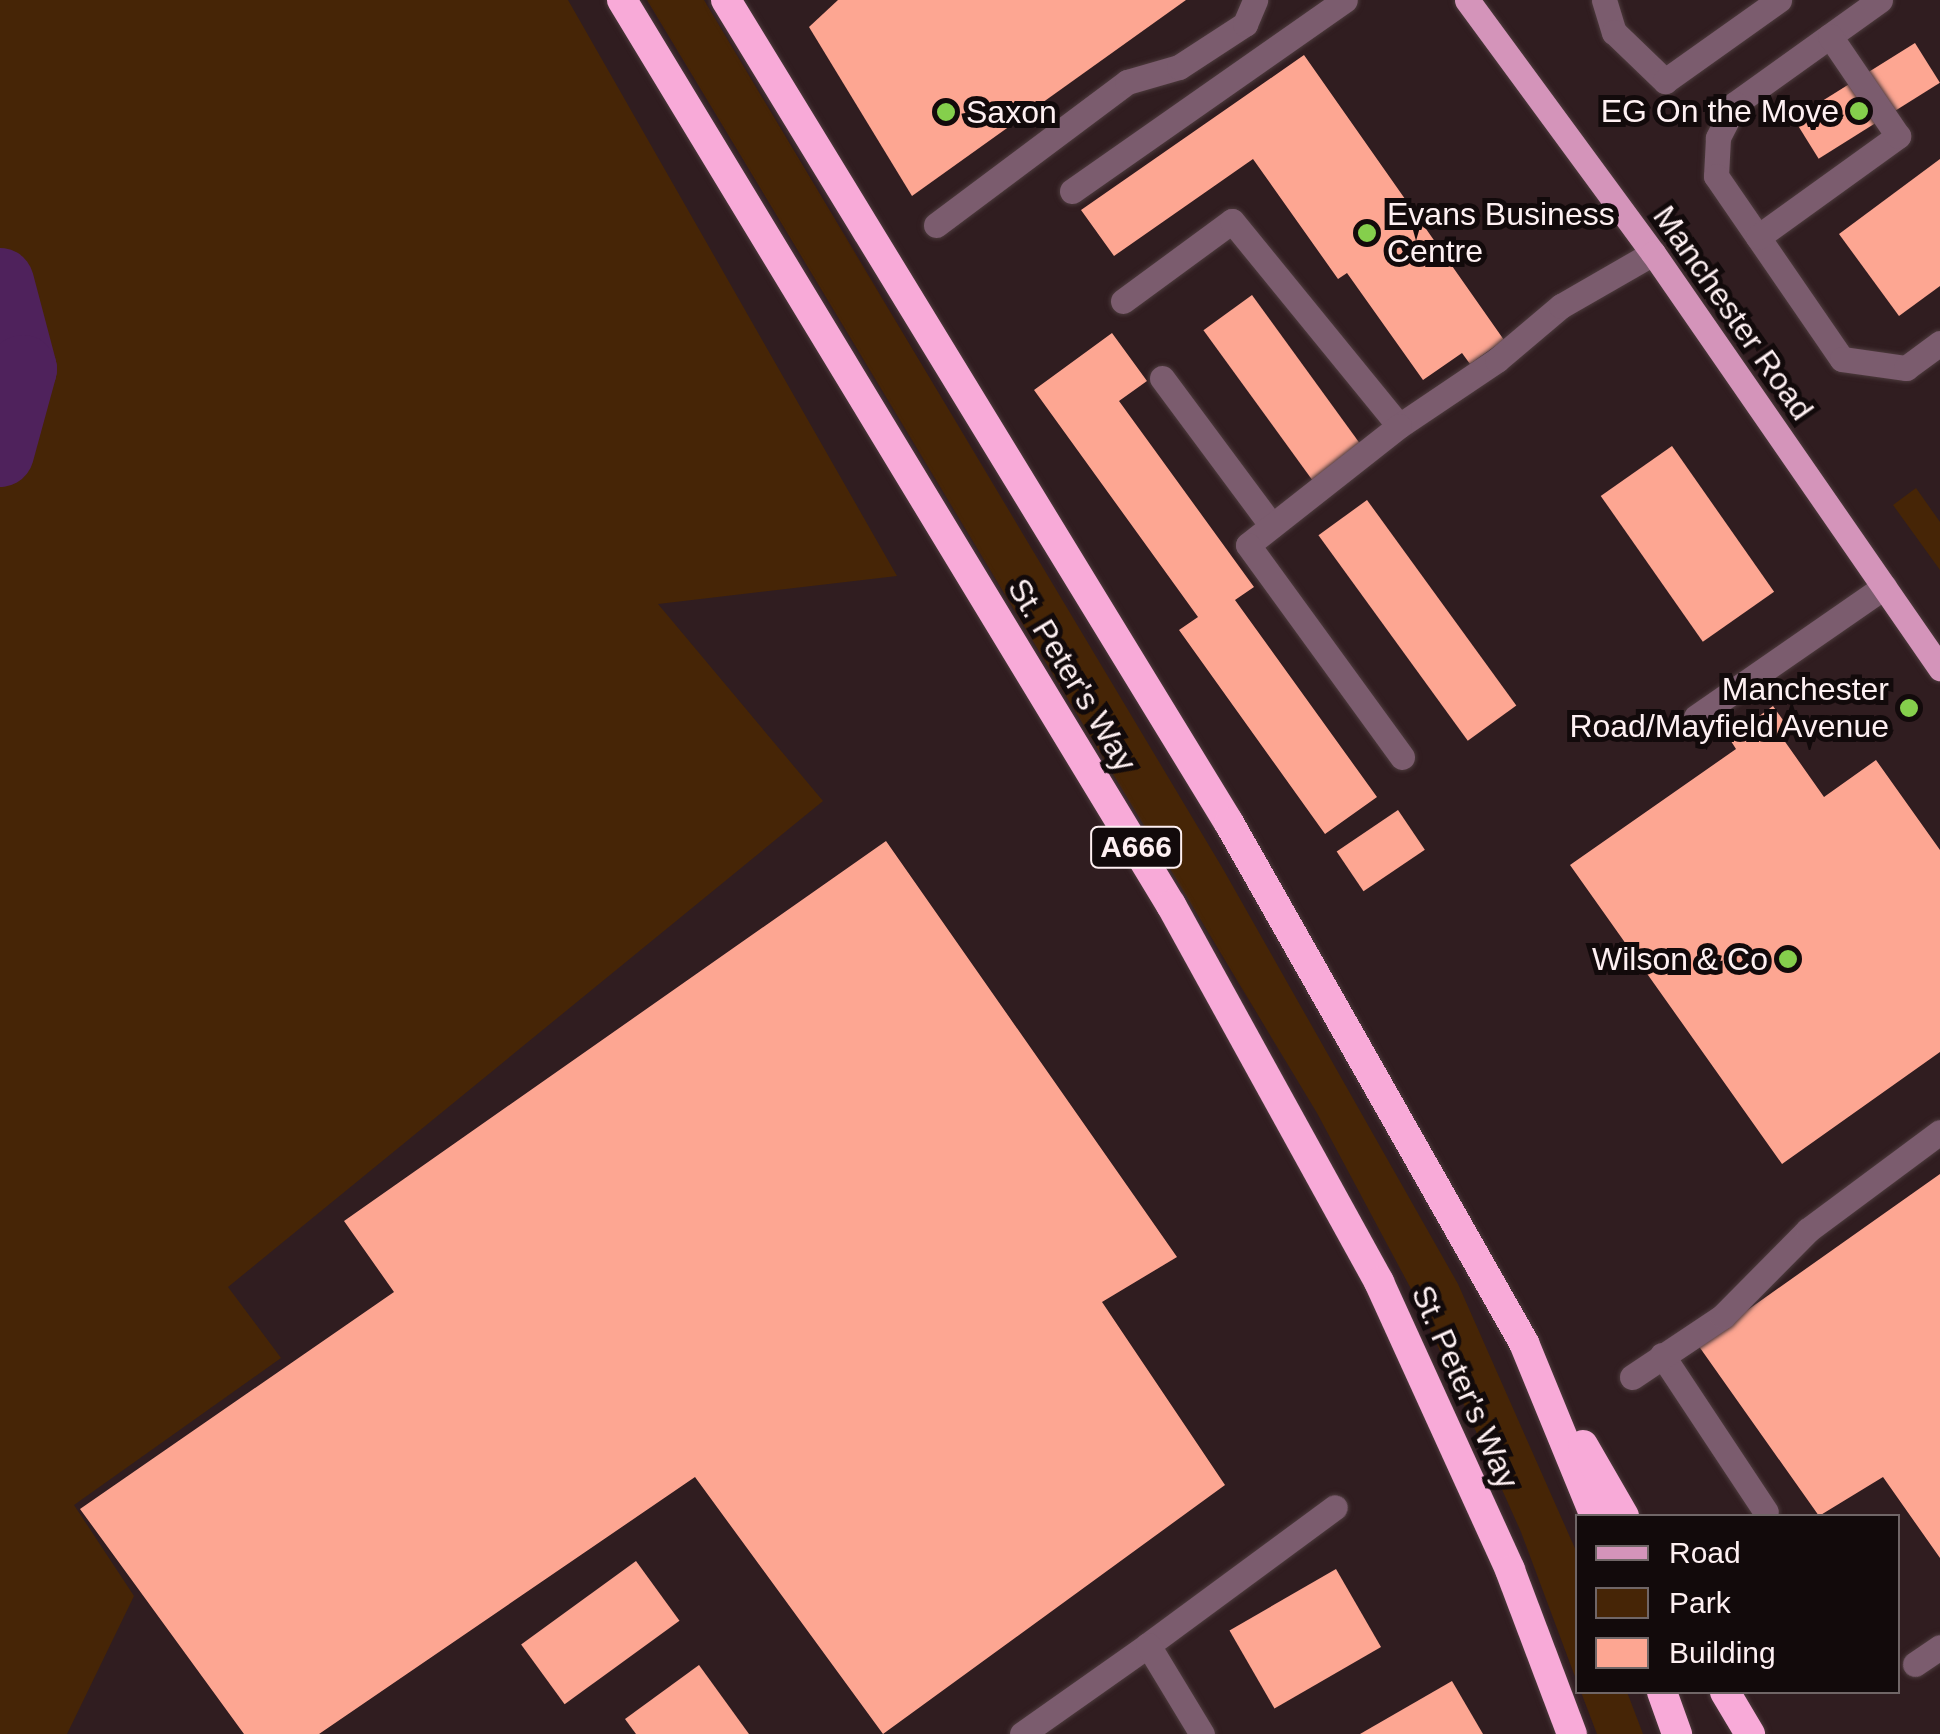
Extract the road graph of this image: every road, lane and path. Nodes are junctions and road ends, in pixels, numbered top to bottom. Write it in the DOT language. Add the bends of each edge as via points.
graph roads {
  1 [pos="622,0"];
  2 [pos="726,0"];
  3 [pos="1256,0"];
  4 [pos="1344,0"];
  5 [pos="1467,0"];
  6 [pos="1604,0"];
  7 [pos="1779,0"];
  8 [pos="1880,0"];
  9 [pos="1830,36"];
  10 [pos="1072,192"];
  11 [pos="936,225"];
  12 [pos="1758,237"];
  13 [pos="1653,253"];
  14 [pos="1123,302"];
  15 [pos="1940,343"];
  16 [pos="1162,378"];
  17 [pos="1399,426"];
  18 [pos="1272,526"];
  19 [pos="1884,588"];
  20 [pos="1940,668"];
  21 [pos="1696,717"];
  22 [pos="1402,757"];
  23 [pos="1940,1132"];
  24 [pos="1524,1342"];
  25 [pos="1662,1356"];
  26 [pos="1632,1377"];
  27 [pos="1335,1507"];
  28 [pos="1766,1512"];
  29 [pos="1595,1514"];
  30 [pos="1623,1514"];
  31 [pos="1148,1644"];
  32 [pos="1940,1647"];
  33 [pos="1915,1664"];
  34 [pos="1663,1694"];
  35 [pos="1727,1694"];
  36 [pos="1022,1734"];
  37 [pos="1202,1734"];
  38 [pos="1572,1734"];
  39 [pos="1677,1734"];
  40 [pos="1750,1734"];
  1 -- 38 [label="highway, St. Peter's Way / A666" via="1172,906 1379,1282 1510,1570"];
  2 -- 24 [label="highway, St. Peter's Way / A666" via="1228,823"];
  3 -- 11 [label="street" via="1245,24 1179,67 1127,82"];
  4 -- 10 [label="street"];
  5 -- 13 [label="main road, Manchester Road"];
  6 -- 7 [label="street" via="1614,32 1665,81"];
  8 -- 9 [label="street"];
  9 -- 12 [label="street" via="1735,104 1724,120 1716,176"];
  9 -- 12 [label="street" via="1898,136"];
  12 -- 15 [label="street" via="1842,359 1906,368"];
  13 -- 17 [label="street" via="1561,306"];
  13 -- 19 [label="main road, Manchester Road"];
  14 -- 17 [label="street" via="1232,221"];
  16 -- 18 [label="street"];
  17 -- 18 [label="street"];
  18 -- 22 [label="street" via="1248,545"];
  19 -- 20 [label="main road, Manchester Road"];
  19 -- 21 [label="street"];
  23 -- 25 [label="street" via="1808,1230 1723,1316"];
  24 -- 29 [label="highway, St. Peter's Way / A666"];
  24 -- 30 [label="highway"];
  25 -- 26 [label="street"];
  25 -- 28 [label="street"];
  27 -- 31 [label="street"];
  31 -- 36 [label="street"];
  31 -- 37 [label="street"];
  32 -- 33 [label="street"];
  34 -- 39 [label="highway"];
  35 -- 40 [label="highway"];
}
